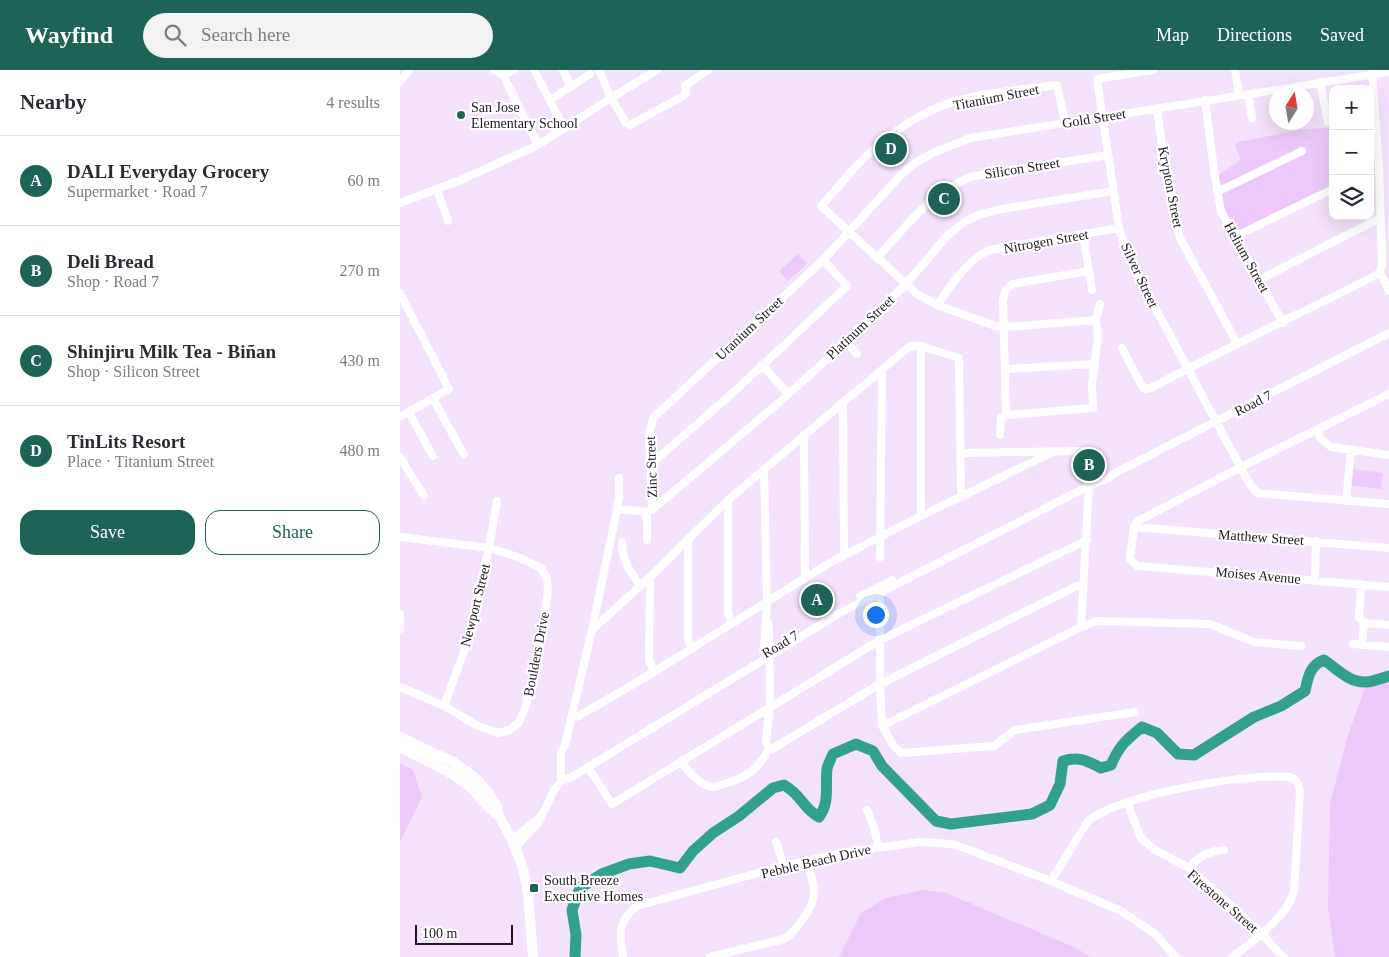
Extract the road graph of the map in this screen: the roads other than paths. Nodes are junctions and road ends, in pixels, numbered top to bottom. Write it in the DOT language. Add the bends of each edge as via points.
graph roads {
  1 [pos="409,70"];
  2 [pos="514,70"];
  3 [pos="534,70"];
  4 [pos="563,70"];
  5 [pos="599,70"];
  6 [pos="708,70"];
  7 [pos="1153,70"];
  8 [pos="1235,70"];
  9 [pos="497,71"];
  10 [pos="653,71"];
  11 [pos="1372,72"];
  12 [pos="1389,72"];
  13 [pos="590,74"];
  14 [pos="400,82"];
  15 [pos="1320,82"];
  16 [pos="1306,85"];
  17 [pos="571,87"];
  18 [pos="1269,92"];
  19 [pos="1248,94"];
  20 [pos="1239,95"];
  21 [pos="611,98"];
  22 [pos="550,100"];
  23 [pos="1206,100"];
  24 [pos="1157,108"];
  25 [pos="1102,116"];
  26 [pos="1252,118"];
  27 [pos="1065,122"];
  28 [pos="1328,122"];
  29 [pos="564,128"];
  30 [pos="538,145"];
  31 [pos="1302,151"];
  32 [pos="1108,155"];
  33 [pos="1379,166"];
  34 [pos="1374,169"];
  35 [pos="437,190"];
  36 [pos="1113,191"];
  37 [pos="1329,191"];
  38 [pos="1217,192"];
  39 [pos="400,203"];
  40 [pos="1380,218"];
  41 [pos="448,221"];
  42 [pos="1119,228"];
  43 [pos="849,232"];
  44 [pos="1083,234"];
  45 [pos="1234,237"];
  46 [pos="877,258"];
  47 [pos="823,260"];
  48 [pos="1089,271"];
  49 [pos="1380,273"];
  50 [pos="1259,280"];
  51 [pos="906,284"];
  52 [pos="1092,290"];
  53 [pos="1389,291"];
  54 [pos="400,293"];
  55 [pos="1100,304"];
  56 [pos="937,305"];
  57 [pos="1096,320"];
  58 [pos="1283,323"];
  59 [pos="1005,327"];
  60 [pos="1389,333"];
  61 [pos="846,342"];
  62 [pos="1237,343"];
  63 [pos="921,346"];
  64 [pos="1122,348"];
  65 [pos="857,354"];
  66 [pos="1095,364"];
  67 [pos="762,365"];
  68 [pos="1006,369"];
  69 [pos="1187,369"];
  70 [pos="882,370"];
  71 [pos="788,394"];
  72 [pos="1389,394"];
  73 [pos="433,399"];
  74 [pos="843,402"];
  75 [pos="409,413"];
  76 [pos="1006,415"];
  77 [pos="400,417"];
  78 [pos="1216,422"];
  79 [pos="650,424"];
  80 [pos="1318,430"];
  81 [pos="804,435"];
  82 [pos="1000,435"];
  83 [pos="1055,451"];
  84 [pos="1351,451"];
  85 [pos="961,454"];
  86 [pos="464,455"];
  87 [pos="1389,455"];
  88 [pos="433,456"];
  89 [pos="400,457"];
  90 [pos="650,464"];
  91 [pos="1240,467"];
  92 [pos="764,469"];
  93 [pos="619,478"];
  94 [pos="1089,484"];
  95 [pos="424,496"];
  96 [pos="961,496"];
  97 [pos="728,500"];
  98 [pos="497,501"];
  99 [pos="1346,501"];
  100 [pos="1389,504"];
  101 [pos="617,510"];
  102 [pos="650,511"];
  103 [pos="920,516"];
  104 [pos="1134,527"];
  105 [pos="400,537"];
  106 [pos="880,538"];
  107 [pos="688,539"];
  108 [pos="647,540"];
  109 [pos="1087,540"];
  110 [pos="1316,541"];
  111 [pos="622,542"];
  112 [pos="489,548"];
  113 [pos="1389,548"];
  114 [pos="844,556"];
  115 [pos="880,557"];
  116 [pos="650,577"];
  117 [pos="805,578"];
  118 [pos="1315,580"];
  119 [pos="1083,583"];
  120 [pos="1361,584"];
  121 [pos="640,586"];
  122 [pos="1389,587"];
  123 [pos="880,589"];
  124 [pos="767,603"];
  125 [pos="400,614"];
  126 [pos="1364,623"];
  127 [pos="732,624"];
  128 [pos="1389,625"];
  129 [pos="1081,627"];
  130 [pos="400,629"];
  131 [pos="592,630"];
  132 [pos="880,640"];
  133 [pos="1301,646"];
  134 [pos="1389,647"];
  135 [pos="691,649"];
  136 [pos="767,654"];
  137 [pos="654,672"];
  138 [pos="880,684"];
  139 [pos="400,687"];
  140 [pos="444,706"];
  141 [pos="768,708"];
  142 [pos="1134,712"];
  143 [pos="571,718"];
  144 [pos="882,726"];
  145 [pos="400,737"];
  146 [pos="400,748"];
  147 [pos="768,749"];
  148 [pos="681,762"];
  149 [pos="588,767"];
  150 [pos="462,774"];
  151 [pos="561,782"];
  152 [pos="1127,803"];
  153 [pos="868,810"];
  154 [pos="776,842"];
  155 [pos="513,844"];
  156 [pos="878,847"];
  157 [pos="1224,850"];
  158 [pos="807,861"];
  159 [pos="784,866"];
  160 [pos="1189,868"];
  161 [pos="1051,881"];
  162 [pos="1261,933"];
  163 [pos="533,957"];
  164 [pos="623,957"];
  165 [pos="710,957"];
  166 [pos="1176,957"];
  167 [pos="1233,957"];
  168 [pos="1283,957"];
  1 -- 14 [label="street"];
  2 -- 9 [label="street"];
  3 -- 22 [label="street"];
  4 -- 17 [label="street"];
  5 -- 21 [label="street"];
  6 -- 21 [label="street" via="687,85 684,96 630,125"];
  7 -- 25 [label="street, Silver Street" via="1097,79"];
  8 -- 20 [label="street"];
  9 -- 30 [label="street"];
  10 -- 21 [label="street"];
  11 -- 12 [label="street, Gold Street"];
  11 -- 15 [label="street, Gold Street"];
  11 -- 33 [label="street"];
  13 -- 17 [label="street"];
  15 -- 16 [label="street, Gold Street"];
  15 -- 28 [label="street"];
  17 -- 22 [label="street"];
  18 -- 19 [label="street, Gold Street"];
  19 -- 20 [label="street, Gold Street"];
  19 -- 26 [label="street"];
  20 -- 23 [label="street, Gold Street"];
  21 -- 29 [label="street"];
  22 -- 29 [label="street"];
  23 -- 24 [label="street, Gold Street"];
  23 -- 38 [label="street, Helium Street"];
  24 -- 25 [label="street, Gold Street"];
  24 -- 62 [label="street, Krypton Street" via="1167,182 1180,238"];
  25 -- 27 [label="street, Gold Street"];
  25 -- 32 [label="street, Silver Street"];
  27 -- 43 [label="street, Gold Street" via="970,138 933,153 900,176"];
  27 -- 43 [label="street, Titanium Street" via="1057,85 974,98 946,104 929,112 899,128 872,151 821,206"];
  29 -- 30 [label="street"];
  30 -- 35 [label="street"];
  31 -- 38 [label="street"];
  32 -- 36 [label="street, Silver Street"];
  32 -- 46 [label="street, Silicon Street" via="969,177 939,193"];
  33 -- 34 [label="street"];
  33 -- 40 [label="street"];
  35 -- 39 [label="street"];
  35 -- 41 [label="street"];
  36 -- 42 [label="street, Silver Street"];
  36 -- 51 [label="street, Platinum Street" via="981,214 964,222 947,236"];
  37 -- 45 [label="street"];
  38 -- 45 [label="street, Helium Street" via="1221,211"];
  40 -- 49 [label="street"];
  40 -- 50 [label="street"];
  42 -- 44 [label="street, Nitrogen Street"];
  42 -- 69 [label="street, Silver Street" via="1128,257"];
  43 -- 46 [label="street"];
  43 -- 47 [label="street, Uranium Street"];
  44 -- 48 [label="street"];
  44 -- 56 [label="street, Nitrogen Street" via="998,248 982,254 965,268"];
  45 -- 50 [label="street, Helium Street"];
  46 -- 51 [label="street"];
  47 -- 67 [label="street" via="847,286"];
  47 -- 79 [label="street, Uranium Street" via="657,413"];
  48 -- 52 [label="street"];
  48 -- 59 [label="street" via="1008,286 1003,301"];
  49 -- 53 [label="street"];
  49 -- 58 [label="street"];
  50 -- 58 [label="street, Helium Street"];
  51 -- 56 [label="street"];
  51 -- 61 [label="street, Platinum Street"];
  54 -- 73 [label="street" via="449,389"];
  55 -- 57 [label="street"];
  56 -- 59 [label="street" via="983,323"];
  57 -- 59 [label="street"];
  57 -- 66 [label="street"];
  58 -- 62 [label="street"];
  59 -- 68 [label="street"];
  60 -- 78 [label="street, Road 7"];
  61 -- 65 [label="street"];
  61 -- 71 [label="street, Platinum Street"];
  62 -- 69 [label="street"];
  63 -- 70 [label="street" via="910,346"];
  63 -- 85 [label="street" via="959,358"];
  63 -- 103 [label="street"];
  64 -- 69 [label="street" via="1145,389"];
  66 -- 68 [label="street"];
  66 -- 76 [label="street" via="1093,408"];
  67 -- 71 [label="street"];
  67 -- 90 [label="street"];
  68 -- 76 [label="street"];
  69 -- 78 [label="street, Silver Street"];
  70 -- 74 [label="street"];
  70 -- 106 [label="street"];
  71 -- 102 [label="street, Platinum Street"];
  72 -- 80 [label="street"];
  73 -- 75 [label="street"];
  73 -- 86 [label="street"];
  74 -- 81 [label="street"];
  74 -- 114 [label="street"];
  75 -- 77 [label="street"];
  75 -- 88 [label="street"];
  76 -- 82 [label="street" via="1001,418"];
  78 -- 91 [label="street, Silver Street"];
  78 -- 94 [label="street, Road 7" via="1110,477"];
  79 -- 90 [label="street, Zinc Street"];
  80 -- 84 [label="street" via="1325,444"];
  80 -- 91 [label="street"];
  81 -- 92 [label="street"];
  81 -- 117 [label="street"];
  83 -- 85 [label="street"];
  83 -- 94 [label="street" via="1086,451"];
  83 -- 96 [label="street"];
  84 -- 87 [label="street"];
  84 -- 99 [label="street"];
  85 -- 96 [label="street"];
  89 -- 95 [label="street"];
  90 -- 102 [label="street, Zinc Street"];
  91 -- 99 [label="street, Silver Street" via="1257,492"];
  91 -- 104 [label="street" via="1138,521"];
  92 -- 97 [label="street"];
  92 -- 124 [label="street"];
  93 -- 101 [label="street"];
  94 -- 109 [label="street"];
  94 -- 123 [label="street, Road 7"];
  96 -- 103 [label="street"];
  97 -- 107 [label="street"];
  97 -- 127 [label="street" via="728,613"];
  98 -- 112 [label="street, Newport Street"];
  99 -- 100 [label="street"];
  101 -- 102 [label="street"];
  101 -- 131 [label="street"];
  102 -- 108 [label="street, Zinc Street"];
  103 -- 106 [label="street"];
  104 -- 110 [label="street, Matthew Street"];
  104 -- 118 [label="street, Moises Avenue" via="1130,559 1137,566"];
  105 -- 112 [label="street, Boulders Drive"];
  106 -- 114 [label="street"];
  106 -- 115 [label="street"];
  107 -- 116 [label="street"];
  107 -- 135 [label="street" via="688,638"];
  109 -- 119 [label="street"];
  109 -- 132 [label="street"];
  110 -- 113 [label="street, Matthew Street"];
  110 -- 118 [label="street"];
  111 -- 121 [label="street" via="624,562"];
  112 -- 140 [label="street, Newport Street" via="466,646"];
  112 -- 140 [label="street, Boulders Drive" via="541,568 547,579 543,631 526,706 519,722 510,730 498,733 478,726"];
  114 -- 117 [label="street"];
  116 -- 121 [label="street"];
  116 -- 137 [label="street" via="649,660"];
  117 -- 124 [label="street"];
  118 -- 120 [label="street, Moises Avenue"];
  119 -- 129 [label="street"];
  119 -- 138 [label="street"];
  120 -- 122 [label="street, Moises Avenue"];
  120 -- 126 [label="street" via="1360,618"];
  121 -- 131 [label="street"];
  123 -- 132 [label="street"];
  123 -- 136 [label="street, Road 7"];
  124 -- 127 [label="street"];
  124 -- 136 [label="street"];
  125 -- 130 [label="street"];
  126 -- 128 [label="street"];
  126 -- 134 [label="street" via="1358,644"];
  127 -- 135 [label="street"];
  129 -- 133 [label="street" via="1097,621 1210,624 1254,642"];
  129 -- 144 [label="street"];
  131 -- 143 [label="street"];
  132 -- 138 [label="street"];
  132 -- 141 [label="street"];
  135 -- 137 [label="street"];
  136 -- 141 [label="street"];
  136 -- 149 [label="street, Road 7"];
  136 -- 151 [label="street, Road 7" via="569,774"];
  137 -- 143 [label="street"];
  138 -- 144 [label="street"];
  138 -- 147 [label="street" via="776,748"];
  139 -- 140 [label="street, Boulders Drive"];
  141 -- 147 [label="street"];
  141 -- 148 [label="street"];
  142 -- 144 [label="street" via="1015,730 994,746 901,753"];
  143 -- 151 [label="street" via="561,752"];
  145 -- 150 [label="main road" via="453,762"];
  146 -- 150 [label="main road" via="448,771"];
  147 -- 148 [label="street" via="758,766 743,778 716,787 708,787"];
  148 -- 149 [label="street" via="612,804"];
  149 -- 151 [label="street, Road 7"];
  150 -- 155 [label="main road" via="499,816"];
  151 -- 155 [label="street, Road 7" via="536,826"];
  152 -- 160 [label="street, Firestone Street" via="1141,838 1155,850"];
  152 -- 161 [label="street" via="1096,815 1088,822"];
  152 -- 162 [label="street" via="1208,783 1282,776 1296,780 1300,792 1294,891 1287,908"];
  153 -- 156 [label="street"];
  154 -- 159 [label="street"];
  155 -- 163 [label="main road" via="523,868 528,893"];
  156 -- 158 [label="street, Pebble Beach Drive"];
  156 -- 161 [label="street, Pebble Beach Drive" via="920,842 952,844"];
  157 -- 160 [label="street" via="1201,855"];
  158 -- 159 [label="street, Pebble Beach Drive"];
  158 -- 165 [label="street" via="813,899 791,934 784,939"];
  159 -- 164 [label="street, Pebble Beach Drive" via="624,912 620,934"];
  160 -- 162 [label="street, Firestone Street"];
  161 -- 166 [label="street, Pebble Beach Drive" via="1121,911 1154,933"];
  162 -- 167 [label="street"];
  162 -- 168 [label="street, Firestone Street"];
}
